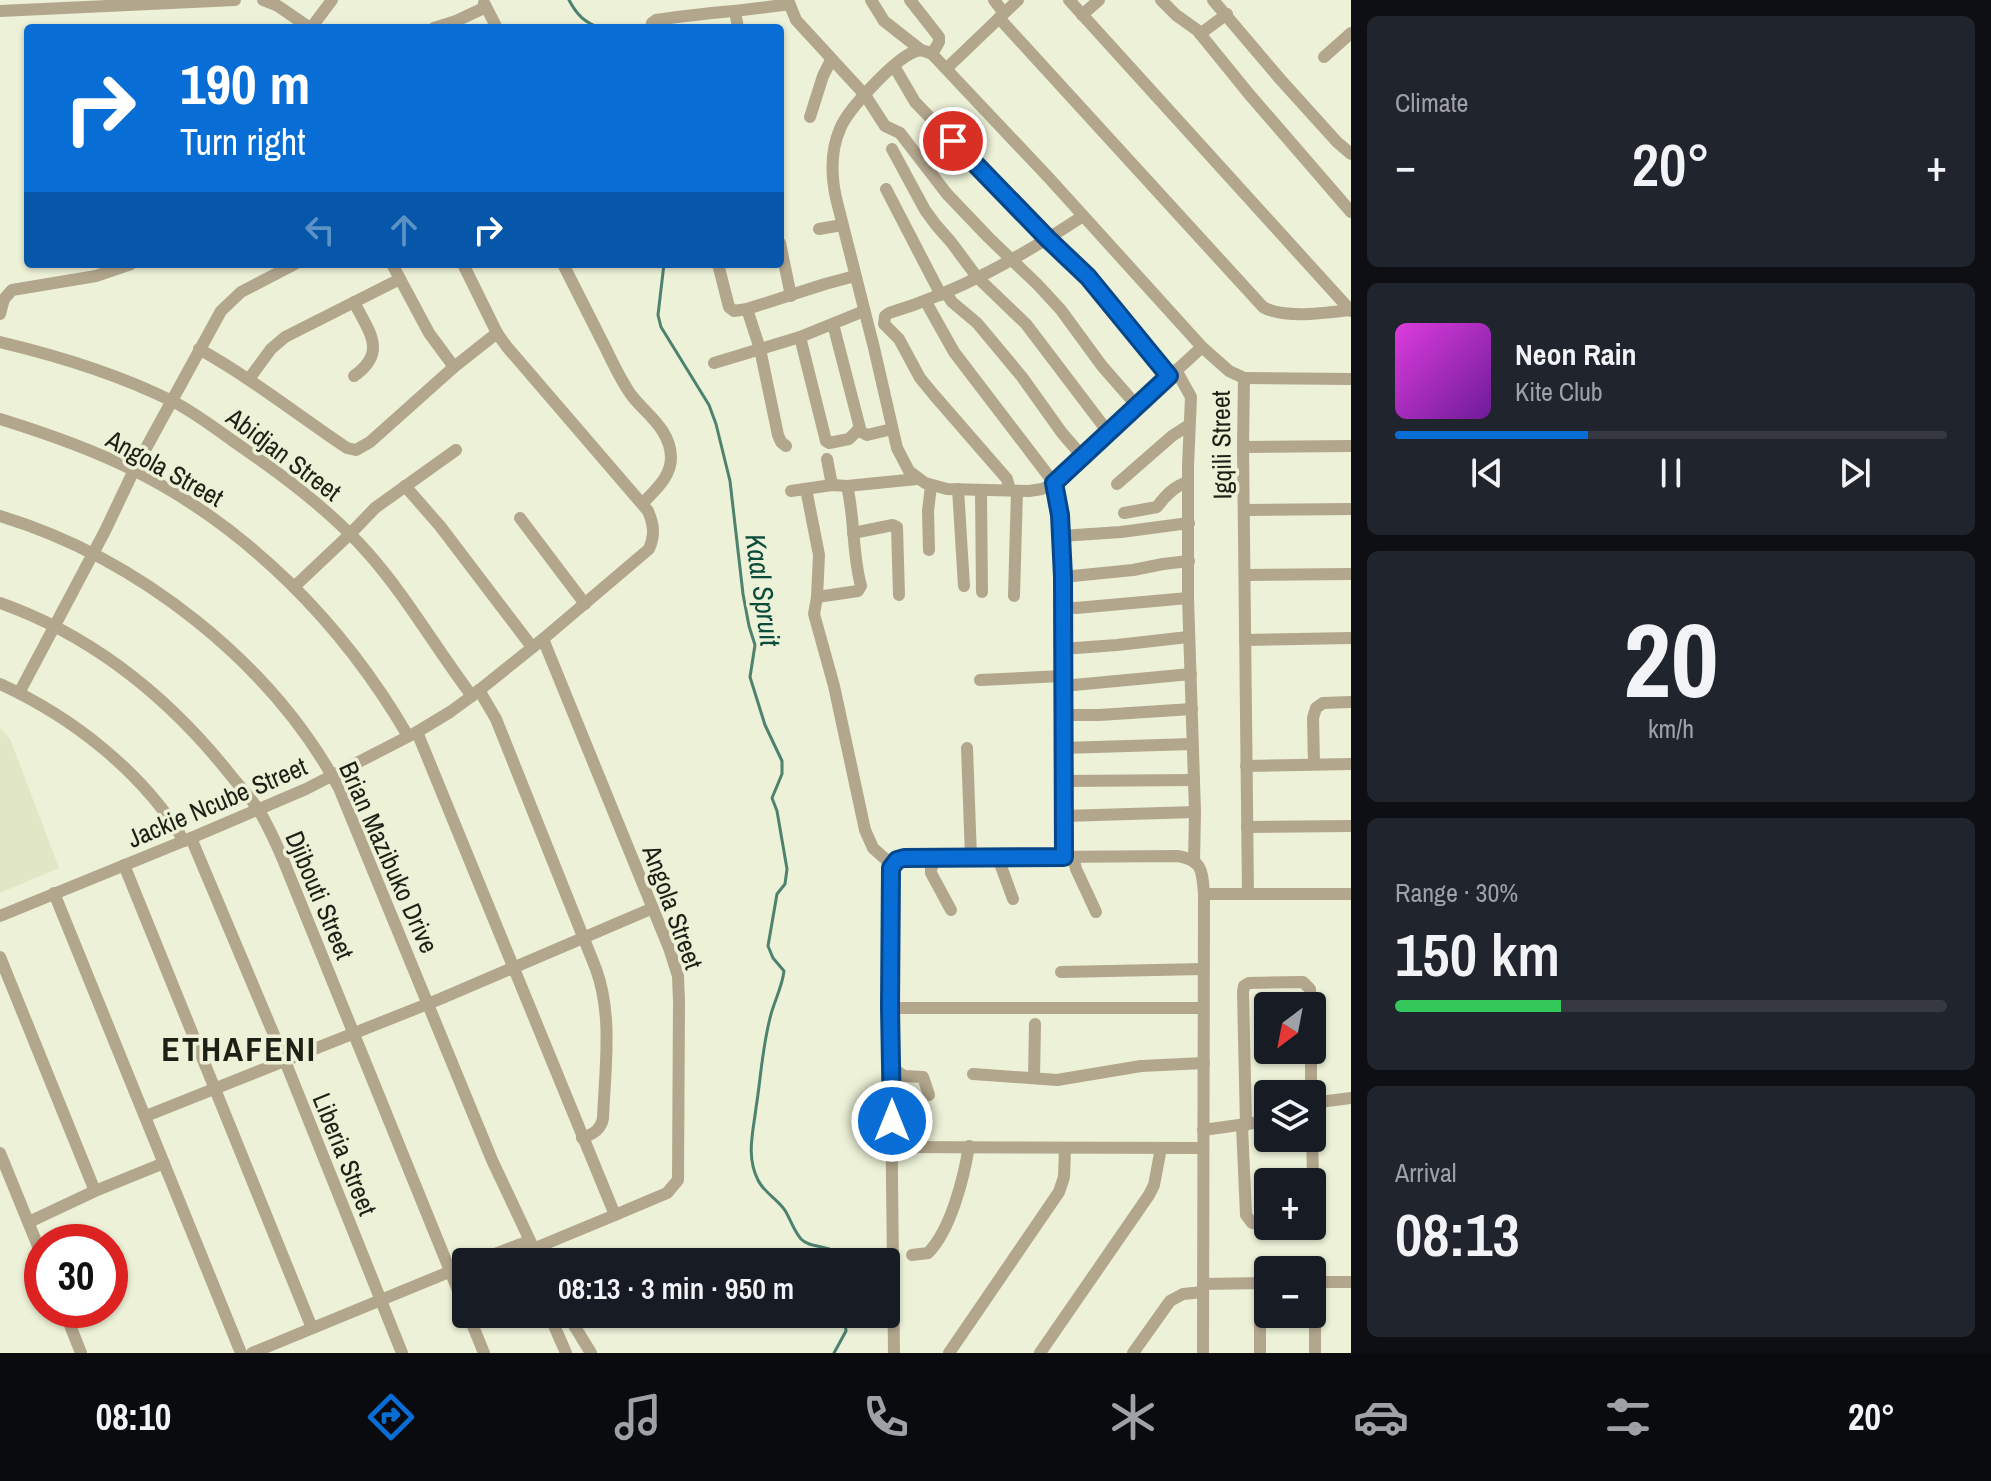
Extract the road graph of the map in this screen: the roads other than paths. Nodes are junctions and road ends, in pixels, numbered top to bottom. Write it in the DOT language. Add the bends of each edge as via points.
graph roads {
  1 [pos="235,0"];
  2 [pos="263,0"];
  3 [pos="332,0"];
  4 [pos="871,0"];
  5 [pos="910,0"];
  6 [pos="994,0"];
  7 [pos="1018,0"];
  8 [pos="1069,0"];
  9 [pos="1099,0"];
  10 [pos="1161,0"];
  11 [pos="1213,0"];
  12 [pos="788,2"];
  13 [pos="484,3"];
  14 [pos="0,11"];
  15 [pos="735,11"];
  16 [pos="1227,14"];
  17 [pos="1082,15"];
  18 [pos="1002,16"];
  19 [pos="304,24"];
  20 [pos="313,24"];
  21 [pos="447,24"];
  22 [pos="495,24"];
  23 [pos="652,24"];
  24 [pos="737,24"];
  25 [pos="1351,33"];
  26 [pos="1200,34"];
  27 [pos="927,52"];
  28 [pos="1324,57"];
  29 [pos="831,60"];
  30 [pos="894,66"];
  31 [pos="947,68"];
  32 [pos="865,95"];
  33 [pos="810,117"];
  34 [pos="892,149"];
  35 [pos="1351,154"];
  36 [pos="886,189"];
  37 [pos="1351,212"];
  38 [pos="1083,216"];
  39 [pos="842,225"];
  40 [pos="819,229"];
  41 [pos="1048,239"];
  42 [pos="1012,260"];
  43 [pos="784,262"];
  44 [pos="119,268"];
  45 [pos="287,268"];
  46 [pos="394,268"];
  47 [pos="465,268"];
  48 [pos="565,268"];
  49 [pos="719,268"];
  50 [pos="855,276"];
  51 [pos="977,277"];
  52 [pos="400,279"];
  53 [pos="943,294"];
  54 [pos="791,296"];
  55 [pos="354,302"];
  56 [pos="926,302"];
  57 [pos="747,309"];
  58 [pos="1351,310"];
  59 [pos="864,311"];
  60 [pos="0,314"];
  61 [pos="833,324"];
  62 [pos="497,333"];
  63 [pos="800,337"];
  64 [pos="0,342"];
  65 [pos="1202,347"];
  66 [pos="199,349"];
  67 [pos="760,349"];
  68 [pos="714,363"];
  69 [pos="454,367"];
  70 [pos="1173,373"];
  71 [pos="354,376"];
  72 [pos="1244,378"];
  73 [pos="249,379"];
  74 [pos="1351,379"];
  75 [pos="173,401"];
  76 [pos="1137,406"];
  77 [pos="0,419"];
  78 [pos="1189,425"];
  79 [pos="859,429"];
  80 [pos="892,429"];
  81 [pos="1108,432"];
  82 [pos="786,446"];
  83 [pos="1351,446"];
  84 [pos="1243,447"];
  85 [pos="456,450"];
  86 [pos="1084,455"];
  87 [pos="827,459"];
  88 [pos="134,470"];
  89 [pos="917,479"];
  90 [pos="1188,482"];
  91 [pos="1054,483"];
  92 [pos="1117,484"];
  93 [pos="832,485"];
  94 [pos="405,486"];
  95 [pos="847,486"];
  96 [pos="931,486"];
  97 [pos="806,489"];
  98 [pos="958,489"];
  99 [pos="981,490"];
  100 [pos="791,491"];
  101 [pos="1014,491"];
  102 [pos="643,503"];
  103 [pos="1351,509"];
  104 [pos="1244,510"];
  105 [pos="1124,513"];
  106 [pos="0,516"];
  107 [pos="520,518"];
  108 [pos="1189,523"];
  109 [pos="853,533"];
  110 [pos="349,535"];
  111 [pos="1061,536"];
  112 [pos="929,550"];
  113 [pos="92,553"];
  114 [pos="1189,561"];
  115 [pos="1351,574"];
  116 [pos="1245,575"];
  117 [pos="1063,577"];
  118 [pos="964,586"];
  119 [pos="294,587"];
  120 [pos="982,592"];
  121 [pos="899,595"];
  122 [pos="1014,596"];
  123 [pos="817,597"];
  124 [pos="1188,598"];
  125 [pos="0,603"];
  126 [pos="585,604"];
  127 [pos="1062,607"];
  128 [pos="54,626"];
  129 [pos="1188,637"];
  130 [pos="1351,638"];
  131 [pos="1245,640"];
  132 [pos="538,643"];
  133 [pos="1062,649"];
  134 [pos="1191,674"];
  135 [pos="980,680"];
  136 [pos="1062,681"];
  137 [pos="0,684"];
  138 [pos="19,693"];
  139 [pos="476,693"];
  140 [pos="1351,702"];
  141 [pos="1192,709"];
  142 [pos="1065,715"];
  143 [pos="412,734"];
  144 [pos="1192,744"];
  145 [pos="967,748"];
  146 [pos="1063,748"];
  147 [pos="1314,764"];
  148 [pos="1351,764"];
  149 [pos="1246,766"];
  150 [pos="332,776"];
  151 [pos="1194,780"];
  152 [pos="1063,781"];
  153 [pos="259,810"];
  154 [pos="1195,812"];
  155 [pos="1064,816"];
  156 [pos="1351,826"];
  157 [pos="1247,827"];
  158 [pos="188,840"];
  159 [pos="971,857"];
  160 [pos="1069,857"];
  161 [pos="936,858"];
  162 [pos="998,858"];
  163 [pos="894,862"];
  164 [pos="1196,862"];
  165 [pos="124,865"];
  166 [pos="54,893"];
  167 [pos="1204,894"];
  168 [pos="1248,894"];
  169 [pos="1351,894"];
  170 [pos="1013,899"];
  171 [pos="653,908"];
  172 [pos="951,910"];
  173 [pos="1096,912"];
  174 [pos="0,916"];
  175 [pos="583,938"];
  176 [pos="0,957"];
  177 [pos="513,968"];
  178 [pos="1203,969"];
  179 [pos="1061,972"];
  180 [pos="1310,992"];
  181 [pos="428,1003"];
  182 [pos="890,1008"];
  183 [pos="1203,1008"];
  184 [pos="1035,1024"];
  185 [pos="354,1032"];
  186 [pos="285,1061"];
  187 [pos="1204,1063"];
  188 [pos="892,1068"];
  189 [pos="973,1074"];
  190 [pos="1034,1078"];
  191 [pos="215,1088"];
  192 [pos="929,1095"];
  193 [pos="1351,1098"];
  194 [pos="1326,1101"];
  195 [pos="146,1116"];
  196 [pos="1254,1123"];
  197 [pos="1244,1125"];
  198 [pos="1203,1130"];
  199 [pos="582,1138"];
  200 [pos="969,1146"];
  201 [pos="892,1147"];
  202 [pos="1065,1148"];
  203 [pos="1161,1148"];
  204 [pos="1203,1148"];
  205 [pos="1,1160"];
  206 [pos="164,1163"];
  207 [pos="95,1191"];
  208 [pos="615,1215"];
  209 [pos="29,1222"];
  210 [pos="1254,1223"];
  211 [pos="531,1245"];
  212 [pos="521,1248"];
  213 [pos="533,1248"];
  214 [pos="912,1255"];
  215 [pos="450,1272"];
  216 [pos="452,1277"];
  217 [pos="1326,1282"];
  218 [pos="1351,1282"];
  219 [pos="1254,1284"];
  220 [pos="1203,1288"];
  221 [pos="381,1301"];
  222 [pos="71,1328"];
  223 [pos="312,1328"];
  224 [pos="474,1328"];
  225 [pos="555,1328"];
  226 [pos="576,1328"];
  227 [pos="1261,1328"];
  228 [pos="1314,1328"];
  229 [pos="81,1353"];
  230 [pos="241,1353"];
  231 [pos="252,1353"];
  232 [pos="402,1353"];
  233 [pos="484,1353"];
  234 [pos="566,1353"];
  235 [pos="591,1353"];
  236 [pos="894,1353"];
  237 [pos="949,1353"];
  238 [pos="1040,1353"];
  239 [pos="1133,1353"];
  240 [pos="1203,1353"];
  241 [pos="1260,1353"];
  242 [pos="1315,1353"];
  1 -- 14 [label="street"];
  2 -- 19 [label="street"];
  3 -- 20 [label="street"];
  4 -- 27 [label="street, Igqili Street" via="884,21"];
  5 -- 27 [label="street" via="939,37"];
  6 -- 18 [label="street"];
  7 -- 18 [label="street"];
  8 -- 17 [label="street"];
  9 -- 17 [label="street"];
  10 -- 26 [label="street"];
  11 -- 16 [label="street"];
  12 -- 15 [label="street"];
  12 -- 29 [label="street" via="796,20"];
  13 -- 21 [label="street"];
  13 -- 22 [label="street"];
  15 -- 23 [label="street" via="696,13"];
  15 -- 24 [label="street"];
  16 -- 26 [label="street"];
  16 -- 35 [label="street"];
  17 -- 58 [label="street"];
  18 -- 31 [label="street"];
  18 -- 58 [label="street" via="1263,307 1289,314"];
  25 -- 28 [label="street"];
  26 -- 37 [label="street"];
  27 -- 30 [label="street" via="912,53"];
  27 -- 31 [label="street, Igqili Street"];
  29 -- 32 [label="street"];
  29 -- 33 [label="street"];
  30 -- 32 [label="street"];
  30 -- 41 [label="street" via="915,102"];
  31 -- 38 [label="street, Igqili Street"];
  32 -- 39 [label="street" via="844,121 833,151"];
  32 -- 42 [label="street" via="885,126 900,133 947,194"];
  34 -- 51 [label="street" via="925,210"];
  36 -- 53 [label="street"];
  38 -- 41 [label="street"];
  38 -- 65 [label="street, Igqili Street"];
  39 -- 40 [label="street"];
  39 -- 50 [label="street"];
  41 -- 42 [label="street"];
  41 -- 70 [label="street"];
  42 -- 51 [label="street"];
  42 -- 76 [label="street" via="1061,310"];
  43 -- 54 [label="street"];
  44 -- 60 [label="street" via="12,290"];
  45 -- 66 [label="street" via="229,302"];
  46 -- 52 [label="street"];
  47 -- 62 [label="street"];
  48 -- 102 [label="street" via="626,387 666,437 671,457 667,475"];
  49 -- 57 [label="street" via="730,309"];
  50 -- 54 [label="street"];
  50 -- 59 [label="street"];
  51 -- 53 [label="street"];
  51 -- 81 [label="street" via="1026,324"];
  52 -- 55 [label="street"];
  52 -- 69 [label="street"];
  53 -- 56 [label="street"];
  53 -- 86 [label="street" via="987,334"];
  54 -- 57 [label="street"];
  55 -- 71 [label="street" via="374,348 371,360"];
  55 -- 73 [label="street" via="277,342"];
  56 -- 91 [label="street" via="954,352"];
  56 -- 101 [label="street" via="889,313 884,324 899,339 920,378"];
  57 -- 67 [label="street"];
  59 -- 61 [label="street"];
  59 -- 80 [label="street"];
  61 -- 63 [label="street"];
  61 -- 79 [label="street"];
  62 -- 69 [label="street"];
  62 -- 102 [label="street"];
  63 -- 67 [label="street"];
  63 -- 79 [label="street" via="826,441 841,441"];
  64 -- 75 [label="street, Abidjan Street" via="80,363"];
  65 -- 70 [label="street"];
  65 -- 72 [label="street, Igqili Street"];
  66 -- 73 [label="street"];
  66 -- 75 [label="street"];
  67 -- 68 [label="street"];
  67 -- 82 [label="street" via="779,439"];
  69 -- 73 [label="street" via="356,450"];
  70 -- 76 [label="street"];
  70 -- 78 [label="street" via="1191,397"];
  72 -- 74 [label="street"];
  72 -- 84 [label="street, Igqili Street"];
  75 -- 88 [label="street"];
  75 -- 110 [label="street, Abidjan Street" via="280,474"];
  76 -- 81 [label="street"];
  77 -- 88 [label="street, Angola Street"];
  78 -- 90 [label="street"];
  78 -- 92 [label="street"];
  79 -- 80 [label="street" via="867,435"];
  80 -- 89 [label="street" via="900,457"];
  81 -- 86 [label="street"];
  83 -- 84 [label="street"];
  84 -- 104 [label="street, Igqili Street"];
  85 -- 94 [label="street"];
  86 -- 91 [label="street"];
  87 -- 93 [label="street"];
  88 -- 113 [label="street"];
  88 -- 119 [label="street, Angola Street" via="223,526"];
  89 -- 95 [label="street"];
  89 -- 96 [label="street"];
  90 -- 105 [label="street" via="1157,507"];
  90 -- 108 [label="street"];
  91 -- 101 [label="street" via="1036,491"];
  91 -- 111 [label="street"];
  93 -- 95 [label="street"];
  93 -- 97 [label="street"];
  94 -- 110 [label="street"];
  94 -- 132 [label="street, Angola Street"];
  95 -- 109 [label="street"];
  96 -- 98 [label="street"];
  96 -- 112 [label="street"];
  97 -- 100 [label="street"];
  97 -- 123 [label="street" via="819,555"];
  98 -- 99 [label="street"];
  98 -- 118 [label="street"];
  99 -- 101 [label="street"];
  99 -- 120 [label="street"];
  101 -- 122 [label="street"];
  102 -- 126 [label="street, Jackie Ncube Street" via="654,525 649,549"];
  103 -- 104 [label="street"];
  104 -- 116 [label="street, Igqili Street"];
  106 -- 113 [label="street, Brian Mazibuko Drive"];
  107 -- 126 [label="street"];
  108 -- 111 [label="street"];
  108 -- 114 [label="street"];
  109 -- 121 [label="street" via="897,527"];
  109 -- 123 [label="street" via="861,586 858,591"];
  110 -- 119 [label="street"];
  110 -- 139 [label="street, Abidjan Street"];
  111 -- 117 [label="street"];
  113 -- 128 [label="street"];
  113 -- 150 [label="street, Brian Mazibuko Drive" via="154,589 220,643 291,717"];
  114 -- 117 [label="street"];
  114 -- 124 [label="street"];
  115 -- 116 [label="street"];
  116 -- 131 [label="street, Igqili Street"];
  117 -- 127 [label="street"];
  119 -- 143 [label="street, Angola Street" via="349,649"];
  123 -- 163 [label="street" via="814,614 865,830 873,848"];
  124 -- 127 [label="street"];
  124 -- 129 [label="street"];
  125 -- 128 [label="street, Djibouti Street"];
  126 -- 132 [label="street, Jackie Ncube Street"];
  127 -- 133 [label="street"];
  128 -- 138 [label="street"];
  128 -- 153 [label="street, Djibouti Street" via="155,694"];
  129 -- 133 [label="street"];
  129 -- 134 [label="street"];
  130 -- 131 [label="street"];
  131 -- 149 [label="street, Igqili Street"];
  132 -- 139 [label="street, Jackie Ncube Street"];
  132 -- 171 [label="street, Angola Street"];
  133 -- 136 [label="street"];
  134 -- 136 [label="street"];
  134 -- 141 [label="street"];
  135 -- 136 [label="street"];
  136 -- 142 [label="street"];
  137 -- 138 [label="street, Liberia Street"];
  138 -- 158 [label="street, Liberia Street" via="107,753"];
  139 -- 143 [label="street, Jackie Ncube Street"];
  139 -- 175 [label="street, Abidjan Street" via="496,719"];
  140 -- 147 [label="street" via="1316,708"];
  141 -- 142 [label="street"];
  141 -- 144 [label="street"];
  142 -- 146 [label="street"];
  143 -- 150 [label="street, Jackie Ncube Street"];
  143 -- 177 [label="street, Angola Street"];
  144 -- 146 [label="street"];
  144 -- 151 [label="street"];
  145 -- 159 [label="street"];
  146 -- 152 [label="street"];
  147 -- 148 [label="street"];
  147 -- 149 [label="street"];
  149 -- 157 [label="street, Igqili Street"];
  150 -- 153 [label="street, Jackie Ncube Street"];
  150 -- 181 [label="street, Brian Mazibuko Drive"];
  151 -- 152 [label="street"];
  151 -- 154 [label="street"];
  152 -- 155 [label="street"];
  153 -- 158 [label="street, Jackie Ncube Street"];
  153 -- 185 [label="street, Djibouti Street"];
  154 -- 155 [label="street"];
  154 -- 164 [label="street"];
  155 -- 160 [label="street"];
  156 -- 157 [label="street"];
  157 -- 168 [label="street, Igqili Street"];
  158 -- 165 [label="street, Jackie Ncube Street"];
  158 -- 186 [label="street, Liberia Street"];
  159 -- 161 [label="street"];
  159 -- 162 [label="street"];
  160 -- 162 [label="street"];
  160 -- 164 [label="street" via="1177,856"];
  160 -- 173 [label="street"];
  161 -- 163 [label="street"];
  161 -- 172 [label="street" via="931,873"];
  162 -- 170 [label="street"];
  163 -- 182 [label="street"];
  164 -- 167 [label="street"];
  165 -- 166 [label="street, Jackie Ncube Street"];
  165 -- 191 [label="street"];
  166 -- 174 [label="street, Jackie Ncube Street"];
  166 -- 195 [label="street"];
  167 -- 168 [label="street"];
  167 -- 178 [label="street"];
  168 -- 169 [label="street"];
  171 -- 175 [label="street"];
  171 -- 208 [label="street, Angola Street" via="679,986 679,1174 667,1193"];
  175 -- 177 [label="street"];
  175 -- 199 [label="street, Abidjan Street" via="604,995 607,1022 602,1123"];
  176 -- 207 [label="street"];
  177 -- 181 [label="street"];
  177 -- 199 [label="street, Angola Street"];
  178 -- 179 [label="street"];
  178 -- 183 [label="street"];
  180 -- 197 [label="street" via="1303,982 1244,986"];
  181 -- 185 [label="street"];
  181 -- 211 [label="street, Brian Mazibuko Drive"];
  182 -- 183 [label="street"];
  182 -- 188 [label="street"];
  183 -- 187 [label="street"];
  184 -- 190 [label="street"];
  185 -- 186 [label="street"];
  185 -- 215 [label="street, Djibouti Street"];
  186 -- 191 [label="street"];
  186 -- 221 [label="street, Liberia Street"];
  187 -- 190 [label="street" via="1141,1066 1057,1080"];
  187 -- 198 [label="street"];
  188 -- 192 [label="street" via="904,1076 923,1077"];
  188 -- 201 [label="street"];
  189 -- 190 [label="street"];
  191 -- 195 [label="street"];
  191 -- 223 [label="street"];
  193 -- 194 [label="street"];
  195 -- 206 [label="street"];
  196 -- 197 [label="street"];
  197 -- 198 [label="street"];
  197 -- 210 [label="street" via="1246,1215"];
  198 -- 204 [label="street"];
  199 -- 208 [label="street, Angola Street"];
  200 -- 201 [label="street"];
  200 -- 202 [label="street"];
  200 -- 214 [label="street" via="961,1184 939,1238 928,1253"];
  201 -- 236 [label="street"];
  202 -- 203 [label="street"];
  202 -- 237 [label="street" via="1055,1200"];
  203 -- 204 [label="street"];
  203 -- 238 [label="street" via="1149,1195"];
  204 -- 220 [label="street"];
  205 -- 209 [label="street"];
  206 -- 207 [label="street"];
  206 -- 230 [label="street"];
  207 -- 209 [label="street"];
  208 -- 211 [label="street, Angola Street"];
  211 -- 212 [label="street, Angola Street"];
  211 -- 213 [label="street, Brian Mazibuko Drive"];
  215 -- 216 [label="street, Djibouti Street"];
  215 -- 221 [label="street"];
  217 -- 218 [label="street"];
  219 -- 220 [label="street"];
  220 -- 239 [label="street" via="1170,1301"];
  220 -- 240 [label="street"];
  221 -- 223 [label="street"];
  221 -- 232 [label="street, Liberia Street"];
  222 -- 229 [label="street"];
  223 -- 231 [label="street"];
  224 -- 233 [label="street, Djibouti Street"];
  225 -- 234 [label="street"];
  226 -- 235 [label="street"];
  227 -- 241 [label="street"];
  228 -- 242 [label="street"];
}
